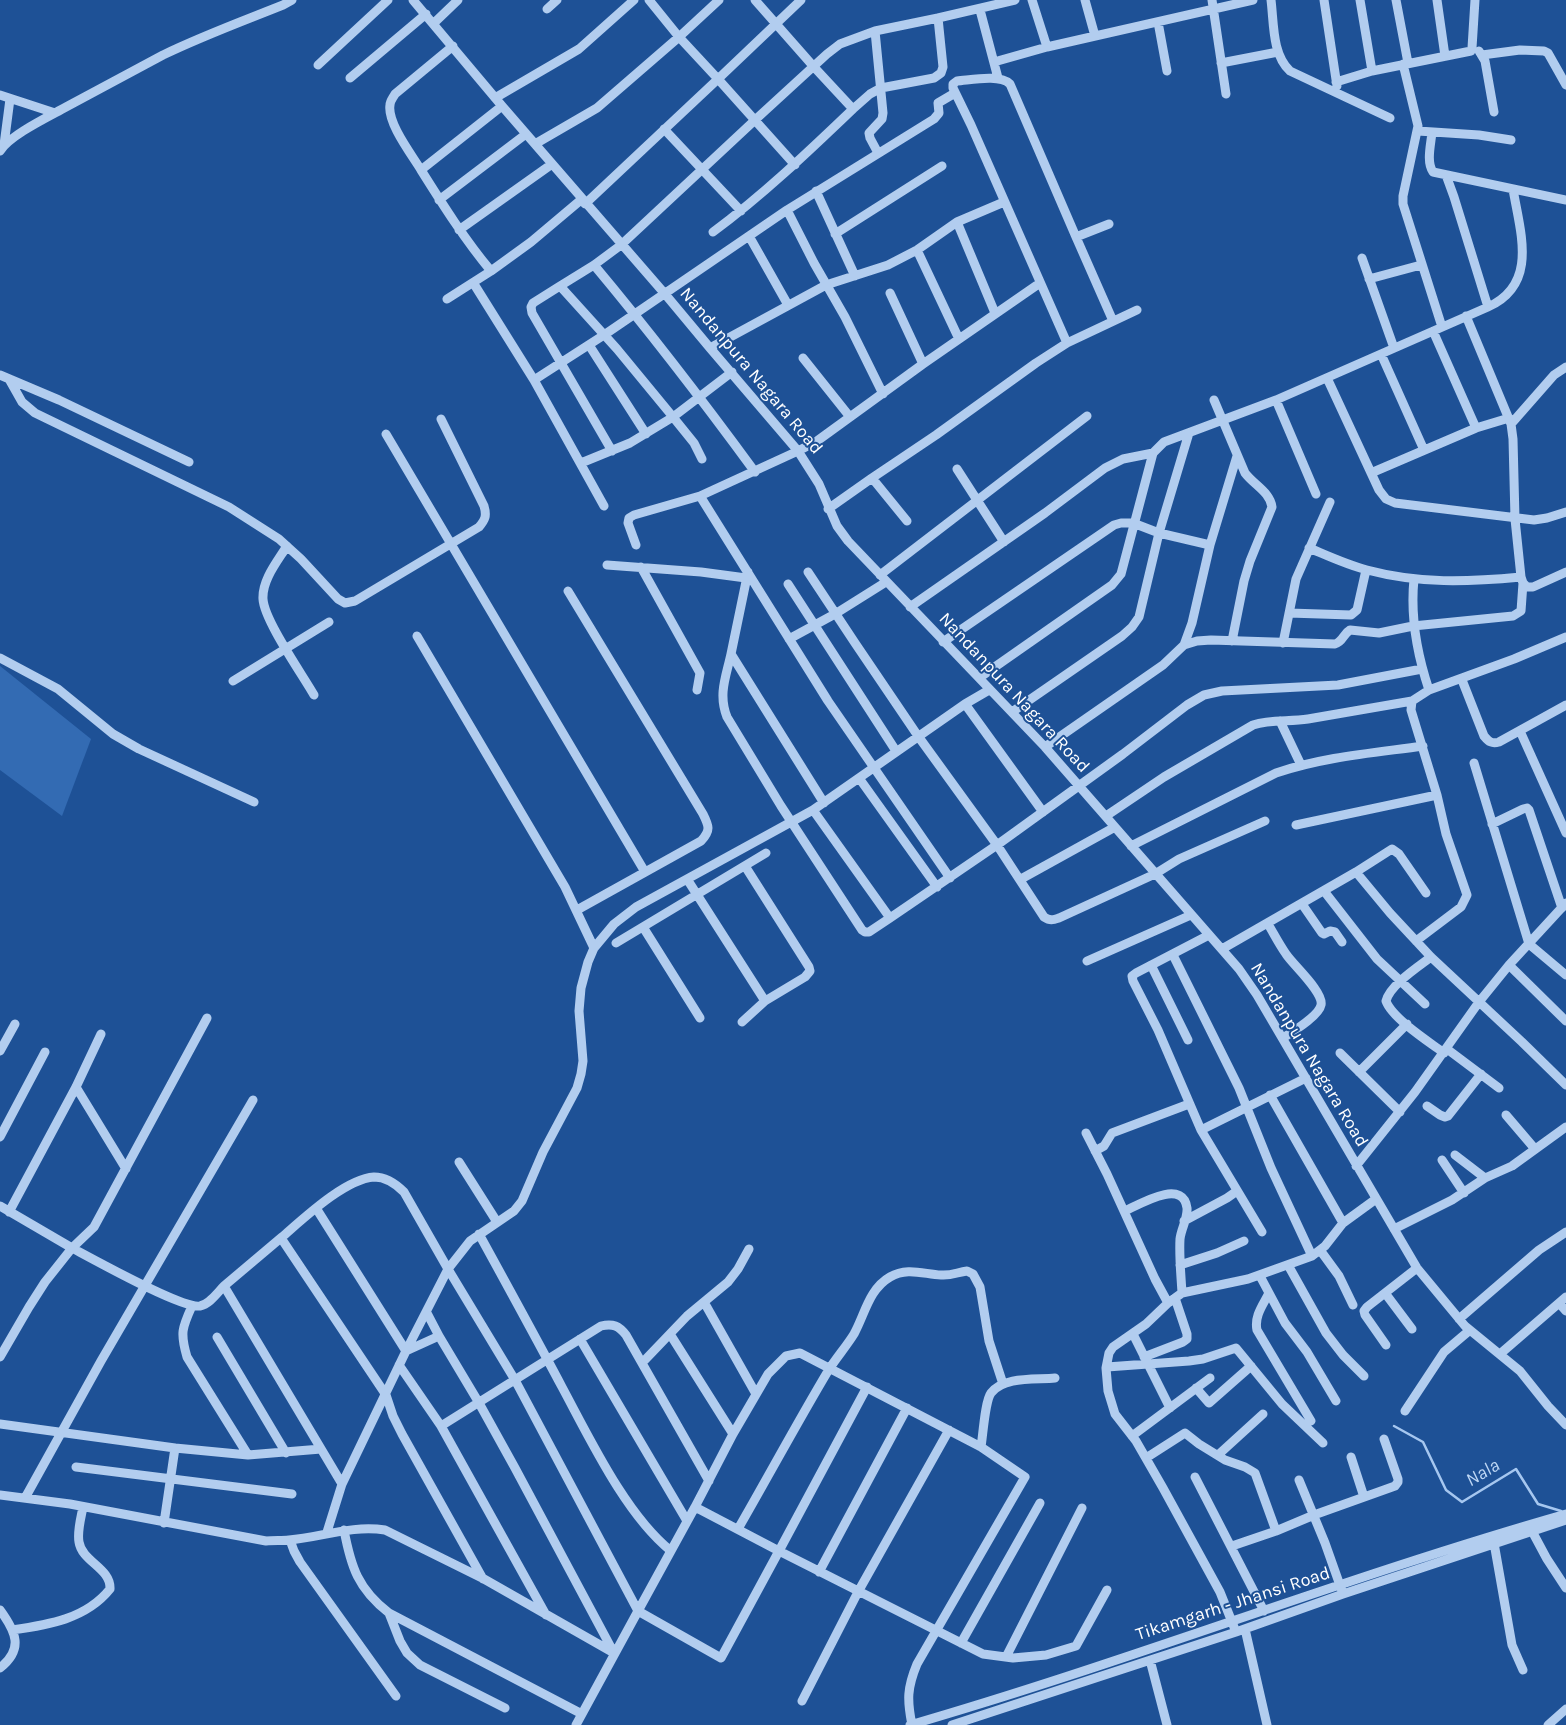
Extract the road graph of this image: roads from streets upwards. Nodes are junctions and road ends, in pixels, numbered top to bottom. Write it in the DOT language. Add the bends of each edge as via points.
graph roads {
  1 [pos="292,0"];
  2 [pos="388,0"];
  3 [pos="413,0"];
  4 [pos="458,0"];
  5 [pos="557,0"];
  6 [pos="634,0"];
  7 [pos="649,0"];
  8 [pos="719,0"];
  9 [pos="755,0"];
  10 [pos="802,0"];
  11 [pos="1016,0"];
  12 [pos="1032,0"];
  13 [pos="1084,0"];
  14 [pos="1253,0"];
  15 [pos="1271,0"];
  16 [pos="1324,0"];
  17 [pos="1360,0"];
  18 [pos="1396,0"];
  19 [pos="1437,0"];
  20 [pos="1475,0"];
  21 [pos="1213,4"];
  22 [pos="547,9"];
  23 [pos="980,10"];
  24 [pos="426,14"];
  25 [pos="938,18"];
  26 [pos="1158,22"];
  27 [pos="434,23"];
  28 [pos="776,24"];
  29 [pos="875,31"];
  30 [pos="1095,36"];
  31 [pos="679,37"];
  32 [pos="453,46"];
  33 [pos="1047,47"];
  34 [pos="1472,48"];
  35 [pos="1278,52"];
  36 [pos="1482,54"];
  37 [pos="1444,56"];
  38 [pos="994,62"];
  39 [pos="1221,63"];
  40 [pos="1406,63"];
  41 [pos="318,65"];
  42 [pos="814,67"];
  43 [pos="1167,71"];
  44 [pos="1372,71"];
  45 [pos="350,78"];
  46 [pos="998,78"];
  47 [pos="718,79"];
  48 [pos="1336,82"];
  49 [pos="1566,85"];
  50 [pos="881,88"];
  51 [pos="1338,92"];
  52 [pos="955,93"];
  53 [pos="1226,94"];
  54 [pos="0,96"];
  55 [pos="495,98"];
  56 [pos="10,99"];
  57 [pos="502,106"];
  58 [pos="853,109"];
  59 [pos="1494,112"];
  60 [pos="54,114"];
  61 [pos="1390,118"];
  62 [pos="755,120"];
  63 [pos="664,129"];
  64 [pos="1418,131"];
  65 [pos="1432,132"];
  66 [pos="526,134"];
  67 [pos="1511,140"];
  68 [pos="535,144"];
  69 [pos="2,148"];
  70 [pos="878,153"];
  71 [pos="552,164"];
  72 [pos="795,165"];
  73 [pos="942,166"];
  74 [pos="421,170"];
  75 [pos="702,170"];
  76 [pos="1446,175"];
  77 [pos="1513,189"];
  78 [pos="816,191"];
  79 [pos="439,200"];
  80 [pos="1566,200"];
  81 [pos="584,202"];
  82 [pos="1004,202"];
  83 [pos="788,210"];
  84 [pos="741,211"];
  85 [pos="957,222"];
  86 [pos="1109,224"];
  87 [pos="459,230"];
  88 [pos="713,232"];
  89 [pos="835,234"];
  90 [pos="749,236"];
  91 [pos="1076,237"];
  92 [pos="621,244"];
  93 [pos="917,250"];
  94 [pos="1362,258"];
  95 [pos="594,265"];
  96 [pos="1422,265"];
  97 [pos="491,271"];
  98 [pos="855,276"];
  99 [pos="1369,279"];
  100 [pos="1040,283"];
  101 [pos="474,284"];
  102 [pos="826,285"];
  103 [pos="560,286"];
  104 [pos="890,293"];
  105 [pos="665,294"];
  106 [pos="448,299"];
  107 [pos="788,304"];
  108 [pos="1488,307"];
  109 [pos="1137,310"];
  110 [pos="634,313"];
  111 [pos="995,313"];
  112 [pos="1466,316"];
  113 [pos="1113,321"];
  114 [pos="1438,329"];
  115 [pos="604,335"];
  116 [pos="959,339"];
  117 [pos="1067,343"];
  118 [pos="589,344"];
  119 [pos="710,348"];
  120 [pos="1394,348"];
  121 [pos="1381,354"];
  122 [pos="803,358"];
  123 [pos="561,362"];
  124 [pos="923,364"];
  125 [pos="1566,368"];
  126 [pos="732,372"];
  127 [pos="4,377"];
  128 [pos="1327,378"];
  129 [pos="534,380"];
  130 [pos="883,394"];
  131 [pos="700,397"];
  132 [pos="1214,400"];
  133 [pos="1276,400"];
  134 [pos="1087,416"];
  135 [pos="673,417"];
  136 [pos="850,417"];
  137 [pos="441,419"];
  138 [pos="1223,420"];
  139 [pos="1510,421"];
  140 [pos="1476,428"];
  141 [pos="1189,433"];
  142 [pos="386,434"];
  143 [pos="646,434"];
  144 [pos="1424,450"];
  145 [pos="612,451"];
  146 [pos="798,452"];
  147 [pos="1153,453"];
  148 [pos="1237,456"];
  149 [pos="702,459"];
  150 [pos="189,462"];
  151 [pos="581,463"];
  152 [pos="957,469"];
  153 [pos="755,472"];
  154 [pos="1371,473"];
  155 [pos="872,478"];
  156 [pos="1316,494"];
  157 [pos="700,496"];
  158 [pos="977,501"];
  159 [pos="1330,502"];
  160 [pos="604,506"];
  161 [pos="828,509"];
  162 [pos="1566,512"];
  163 [pos="1515,519"];
  164 [pos="907,521"];
  165 [pos="1133,523"];
  166 [pos="1159,533"];
  167 [pos="1004,542"];
  168 [pos="450,543"];
  169 [pos="636,544"];
  170 [pos="1210,545"];
  171 [pos="287,546"];
  172 [pos="1309,548"];
  173 [pos="607,565"];
  174 [pos="641,567"];
  175 [pos="1366,570"];
  176 [pos="808,572"];
  177 [pos="1566,572"];
  178 [pos="747,575"];
  179 [pos="883,579"];
  180 [pos="1414,579"];
  181 [pos="1522,580"];
  182 [pos="788,584"];
  183 [pos="568,590"];
  184 [pos="910,607"];
  185 [pos="1289,612"];
  186 [pos="835,614"];
  187 [pos="329,622"];
  188 [pos="814,625"];
  189 [pos="1413,626"];
  190 [pos="417,636"];
  191 [pos="1566,637"];
  192 [pos="789,639"];
  193 [pos="1232,641"];
  194 [pos="943,642"];
  195 [pos="1283,643"];
  196 [pos="1184,645"];
  197 [pos="286,647"];
  198 [pos="731,654"];
  199 [pos="0,658"];
  200 [pos="1422,669"];
  201 [pos="978,678"];
  202 [pos="1462,680"];
  203 [pos="233,681"];
  204 [pos="697,690"];
  205 [pos="990,690"];
  206 [pos="1430,690"];
  207 [pos="314,695"];
  208 [pos="1412,701"];
  209 [pos="965,704"];
  210 [pos="1566,705"];
  211 [pos="1012,712"];
  212 [pos="1280,721"];
  213 [pos="1520,731"];
  214 [pos="918,736"];
  215 [pos="1423,746"];
  216 [pos="1046,747"];
  217 [pos="896,752"];
  218 [pos="1474,763"];
  219 [pos="1301,765"];
  220 [pos="873,768"];
  221 [pos="859,778"];
  222 [pos="1079,786"];
  223 [pos="1437,795"];
  224 [pos="254,802"];
  225 [pos="824,803"];
  226 [pos="813,810"];
  227 [pos="1043,812"];
  228 [pos="1106,816"];
  229 [pos="1265,820"];
  230 [pos="792,822"];
  231 [pos="1492,824"];
  232 [pos="1296,825"];
  233 [pos="1114,827"];
  234 [pos="1566,833"];
  235 [pos="997,846"];
  236 [pos="1131,846"];
  237 [pos="766,853"];
  238 [pos="745,866"];
  239 [pos="645,872"];
  240 [pos="1356,872"];
  241 [pos="1155,874"];
  242 [pos="950,878"];
  243 [pos="687,879"];
  244 [pos="1021,879"];
  245 [pos="937,887"];
  246 [pos="1324,891"];
  247 [pos="1426,893"];
  248 [pos="696,894"];
  249 [pos="1302,904"];
  250 [pos="1564,905"];
  251 [pos="578,910"];
  252 [pos="1191,915"];
  253 [pos="890,918"];
  254 [pos="1268,924"];
  255 [pos="643,926"];
  256 [pos="1210,935"];
  257 [pos="1416,941"];
  258 [pos="1342,942"];
  259 [pos="616,943"];
  260 [pos="1529,944"];
  261 [pos="594,948"];
  262 [pos="1222,949"];
  263 [pos="1173,955"];
  264 [pos="1430,957"];
  265 [pos="1088,961"];
  266 [pos="1509,965"];
  267 [pos="1152,966"];
  268 [pos="1566,975"];
  269 [pos="1400,982"];
  270 [pos="765,1001"];
  271 [pos="1480,1002"];
  272 [pos="1425,1004"];
  273 [pos="207,1018"];
  274 [pos="700,1018"];
  275 [pos="1566,1021"];
  276 [pos="742,1022"];
  277 [pos="15,1024"];
  278 [pos="1407,1024"];
  279 [pos="101,1034"];
  280 [pos="1283,1038"];
  281 [pos="1188,1040"];
  282 [pos="0,1051"];
  283 [pos="1446,1051"];
  284 [pos="45,1052"];
  285 [pos="1340,1053"];
  286 [pos="1359,1072"];
  287 [pos="1482,1074"];
  288 [pos="1306,1078"];
  289 [pos="1566,1085"];
  290 [pos="76,1087"];
  291 [pos="1499,1088"];
  292 [pos="1270,1095"];
  293 [pos="253,1100"];
  294 [pos="1189,1104"];
  295 [pos="1427,1106"];
  296 [pos="1247,1107"];
  297 [pos="1400,1112"];
  298 [pos="1506,1114"];
  299 [pos="1566,1127"];
  300 [pos="1201,1130"];
  301 [pos="1086,1133"];
  302 [pos="0,1137"];
  303 [pos="1535,1150"];
  304 [pos="1095,1151"];
  305 [pos="1456,1155"];
  306 [pos="1442,1160"];
  307 [pos="460,1162"];
  308 [pos="1356,1166"];
  309 [pos="126,1169"];
  310 [pos="1485,1178"];
  311 [pos="1237,1191"];
  312 [pos="1464,1192"];
  313 [pos="1376,1200"];
  314 [pos="0,1206"];
  315 [pos="316,1208"];
  316 [pos="1125,1211"];
  317 [pos="8,1212"];
  318 [pos="1184,1221"];
  319 [pos="497,1222"];
  320 [pos="1343,1223"];
  321 [pos="1394,1229"];
  322 [pos="1262,1232"];
  323 [pos="1566,1232"];
  324 [pos="479,1234"];
  325 [pos="281,1238"];
  326 [pos="1244,1241"];
  327 [pos="72,1248"];
  328 [pos="749,1249"];
  329 [pos="1320,1250"];
  330 [pos="1312,1256"];
  331 [pos="1180,1265"];
  332 [pos="1288,1265"];
  333 [pos="1418,1268"];
  334 [pos="448,1269"];
  335 [pos="1260,1276"];
  336 [pos="145,1286"];
  337 [pos="224,1286"];
  338 [pos="1269,1293"];
  339 [pos="1385,1293"];
  340 [pos="1175,1298"];
  341 [pos="1562,1300"];
  342 [pos="704,1302"];
  343 [pos="1353,1305"];
  344 [pos="192,1306"];
  345 [pos="1566,1311"];
  346 [pos="427,1313"];
  347 [pos="1459,1319"];
  348 [pos="1412,1329"];
  349 [pos="1470,1330"];
  350 [pos="670,1334"];
  351 [pos="1133,1334"];
  352 [pos="438,1336"];
  353 [pos="216,1337"];
  354 [pos="580,1339"];
  355 [pos="1386,1345"];
  356 [pos="406,1351"];
  357 [pos="1500,1354"];
  358 [pos="0,1358"];
  359 [pos="548,1360"];
  360 [pos="1145,1361"];
  361 [pos="642,1363"];
  362 [pos="400,1365"];
  363 [pos="1251,1366"];
  364 [pos="1106,1367"];
  365 [pos="830,1368"];
  366 [pos="1364,1376"];
  367 [pos="1055,1378"];
  368 [pos="1210,1378"];
  369 [pos="515,1380"];
  370 [pos="1003,1384"];
  371 [pos="867,1387"];
  372 [pos="1196,1388"];
  373 [pos="756,1394"];
  374 [pos="386,1395"];
  375 [pos="1336,1401"];
  376 [pos="479,1403"];
  377 [pos="907,1408"];
  378 [pos="1170,1408"];
  379 [pos="1405,1411"];
  380 [pos="1263,1414"];
  381 [pos="1310,1421"];
  382 [pos="0,1424"];
  383 [pos="1566,1425"];
  384 [pos="442,1426"];
  385 [pos="949,1430"];
  386 [pos="60,1433"];
  387 [pos="733,1434"];
  388 [pos="1132,1436"];
  389 [pos="1384,1439"];
  390 [pos="1323,1443"];
  391 [pos="981,1447"];
  392 [pos="175,1448"];
  393 [pos="321,1449"];
  394 [pos="286,1453"];
  395 [pos="248,1455"];
  396 [pos="1218,1455"];
  397 [pos="1146,1458"];
  398 [pos="1351,1458"];
  399 [pos="76,1466"];
  400 [pos="1195,1477"];
  401 [pos="172,1478"];
  402 [pos="1299,1480"];
  403 [pos="709,1481"];
  404 [pos="342,1484"];
  405 [pos="292,1494"];
  406 [pos="0,1495"];
  407 [pos="1364,1497"];
  408 [pos="25,1498"];
  409 [pos="1040,1503"];
  410 [pos="83,1507"];
  411 [pos="695,1507"];
  412 [pos="1082,1508"];
  413 [pos="1566,1514"];
  414 [pos="1314,1515"];
  415 [pos="1566,1520"];
  416 [pos="687,1521"];
  417 [pos="1552,1521"];
  418 [pos="164,1523"];
  419 [pos="344,1530"];
  420 [pos="738,1530"];
  421 [pos="1276,1531"];
  422 [pos="1532,1531"];
  423 [pos="327,1532"];
  424 [pos="290,1540"];
  425 [pos="1494,1543"];
  426 [pos="1232,1546"];
  427 [pos="671,1551"];
  428 [pos="779,1551"];
  429 [pos="819,1572"];
  430 [pos="484,1579"];
  431 [pos="1566,1588"];
  432 [pos="1107,1590"];
  433 [pos="1341,1590"];
  434 [pos="858,1592"];
  435 [pos="0,1610"];
  436 [pos="638,1611"];
  437 [pos="1264,1611"];
  438 [pos="389,1613"];
  439 [pos="546,1615"];
  440 [pos="1232,1622"];
  441 [pos="12,1630"];
  442 [pos="937,1630"];
  443 [pos="1240,1631"];
  444 [pos="961,1643"];
  445 [pos="614,1653"];
  446 [pos="1006,1657"];
  447 [pos="1150,1660"];
  448 [pos="0,1668"];
  449 [pos="1523,1670"];
  450 [pos="396,1696"];
  451 [pos="802,1701"];
  452 [pos="505,1708"];
  453 [pos="1565,1712"];
  454 [pos="582,1714"];
  455 [pos="576,1725"];
  456 [pos="911,1725"];
  457 [pos="954,1725"];
  458 [pos="1167,1725"];
  459 [pos="1267,1725"];
  460 [pos="1548,1725"];
  1 -- 60 [label="street" via="164,55"];
  2 -- 41 [label="street"];
  3 -- 24 [label="street, Nandanpura Nagara Road"];
  4 -- 27 [label="street"];
  5 -- 22 [label="street"];
  6 -- 55 [label="street" via="579,49"];
  7 -- 31 [label="street"];
  8 -- 31 [label="street"];
  9 -- 28 [label="street"];
  10 -- 28 [label="street"];
  11 -- 23 [label="street"];
  12 -- 33 [label="street"];
  13 -- 30 [label="street"];
  14 -- 21 [label="street"];
  15 -- 35 [label="street"];
  16 -- 48 [label="street"];
  17 -- 44 [label="street"];
  18 -- 40 [label="street"];
  19 -- 37 [label="street"];
  20 -- 34 [label="street"];
  21 -- 26 [label="street"];
  21 -- 39 [label="street"];
  23 -- 25 [label="street"];
  23 -- 38 [label="street"];
  24 -- 27 [label="street, Nandanpura Nagara Road"];
  24 -- 45 [label="street"];
  25 -- 29 [label="street"];
  25 -- 50 [label="street" via="941,74"];
  26 -- 30 [label="street"];
  26 -- 43 [label="street"];
  27 -- 32 [label="street, Nandanpura Nagara Road"];
  28 -- 42 [label="street"];
  28 -- 47 [label="street"];
  29 -- 42 [label="street" via="840,44"];
  29 -- 50 [label="street"];
  30 -- 33 [label="street"];
  31 -- 47 [label="street"];
  31 -- 68 [label="street" via="597,108"];
  32 -- 55 [label="street, Nandanpura Nagara Road"];
  32 -- 74 [label="street" via="395,94 390,104 394,126"];
  33 -- 38 [label="street"];
  34 -- 36 [label="street"];
  34 -- 37 [label="street" via="1465,53"];
  35 -- 39 [label="street"];
  35 -- 51 [label="street" via="1280,60 1290,71"];
  36 -- 49 [label="street" via="1520,50 1548,53"];
  36 -- 59 [label="street"];
  37 -- 40 [label="street"];
  38 -- 46 [label="street"];
  39 -- 53 [label="street"];
  40 -- 44 [label="street"];
  40 -- 64 [label="street"];
  42 -- 58 [label="street"];
  42 -- 62 [label="street"];
  44 -- 48 [label="street"];
  46 -- 52 [label="street" via="957,81 953,84"];
  46 -- 91 [label="street" via="1010,84"];
  47 -- 62 [label="street"];
  47 -- 63 [label="street"];
  48 -- 51 [label="street"];
  50 -- 58 [label="street"];
  50 -- 70 [label="street" via="882,119 870,133"];
  51 -- 61 [label="street"];
  52 -- 70 [label="street" via="938,102 938,116"];
  52 -- 82 [label="street"];
  54 -- 56 [label="street"];
  55 -- 57 [label="street, Nandanpura Nagara Road"];
  56 -- 60 [label="street"];
  56 -- 69 [label="street"];
  57 -- 66 [label="street, Nandanpura Nagara Road"];
  57 -- 74 [label="street"];
  58 -- 72 [label="street"];
  60 -- 69 [label="street"];
  62 -- 72 [label="street"];
  62 -- 75 [label="street"];
  63 -- 75 [label="street"];
  63 -- 81 [label="street"];
  64 -- 65 [label="street"];
  64 -- 96 [label="street" via="1403,204"];
  65 -- 67 [label="street"];
  65 -- 76 [label="street" via="1430,169"];
  66 -- 68 [label="street, Nandanpura Nagara Road"];
  66 -- 79 [label="street"];
  68 -- 71 [label="street, Nandanpura Nagara Road"];
  70 -- 78 [label="street"];
  71 -- 81 [label="street, Nandanpura Nagara Road"];
  71 -- 87 [label="street"];
  72 -- 84 [label="street"];
  73 -- 89 [label="street"];
  74 -- 79 [label="street"];
  75 -- 84 [label="street"];
  75 -- 92 [label="street"];
  76 -- 77 [label="street"];
  76 -- 108 [label="street"];
  77 -- 80 [label="street"];
  77 -- 108 [label="street" via="1523,260 1510,292 1500,302"];
  78 -- 83 [label="street"];
  78 -- 89 [label="street"];
  79 -- 87 [label="street"];
  81 -- 92 [label="street, Nandanpura Nagara Road"];
  81 -- 97 [label="street"];
  82 -- 85 [label="street"];
  82 -- 100 [label="street"];
  83 -- 90 [label="street"];
  83 -- 102 [label="street"];
  84 -- 88 [label="street"];
  85 -- 93 [label="street"];
  85 -- 111 [label="street"];
  86 -- 91 [label="street"];
  87 -- 97 [label="street"];
  89 -- 98 [label="street"];
  90 -- 105 [label="street"];
  90 -- 107 [label="street"];
  91 -- 113 [label="street"];
  92 -- 95 [label="street"];
  92 -- 105 [label="street, Nandanpura Nagara Road"];
  93 -- 98 [label="street" via="888,265"];
  93 -- 116 [label="street"];
  94 -- 99 [label="street"];
  95 -- 103 [label="street"];
  95 -- 110 [label="street"];
  96 -- 99 [label="street"];
  96 -- 114 [label="street"];
  97 -- 101 [label="street"];
  98 -- 102 [label="street"];
  99 -- 120 [label="street"];
  100 -- 111 [label="street"];
  100 -- 117 [label="street"];
  101 -- 106 [label="street"];
  101 -- 129 [label="street"];
  102 -- 107 [label="street"];
  102 -- 130 [label="street"];
  103 -- 115 [label="street"];
  103 -- 123 [label="street" via="531,307"];
  104 -- 124 [label="street"];
  105 -- 110 [label="street"];
  105 -- 119 [label="street, Nandanpura Nagara Road"];
  107 -- 119 [label="street"];
  108 -- 112 [label="street"];
  109 -- 113 [label="street"];
  110 -- 115 [label="street"];
  110 -- 131 [label="street"];
  111 -- 116 [label="street"];
  112 -- 114 [label="street"];
  112 -- 139 [label="street"];
  113 -- 117 [label="street"];
  114 -- 120 [label="street"];
  114 -- 140 [label="street"];
  115 -- 118 [label="street"];
  115 -- 135 [label="street"];
  116 -- 124 [label="street"];
  117 -- 155 [label="street"];
  118 -- 123 [label="street"];
  118 -- 143 [label="street"];
  119 -- 126 [label="street, Nandanpura Nagara Road"];
  120 -- 121 [label="street"];
  121 -- 128 [label="street"];
  121 -- 144 [label="street"];
  122 -- 136 [label="street"];
  123 -- 129 [label="street"];
  123 -- 145 [label="street"];
  124 -- 130 [label="street"];
  125 -- 139 [label="street"];
  126 -- 131 [label="street"];
  126 -- 146 [label="street, Nandanpura Nagara Road"];
  127 -- 150 [label="street"];
  127 -- 171 [label="street" via="22,402 35,413 229,507"];
  128 -- 133 [label="street"];
  128 -- 154 [label="street"];
  129 -- 151 [label="street"];
  130 -- 136 [label="street"];
  131 -- 135 [label="street"];
  131 -- 153 [label="street"];
  132 -- 138 [label="street"];
  133 -- 138 [label="street"];
  133 -- 156 [label="street"];
  134 -- 158 [label="street"];
  135 -- 143 [label="street"];
  135 -- 149 [label="street" via="694,443"];
  136 -- 146 [label="street"];
  137 -- 168 [label="street" via="486,513 485,520 478,527"];
  138 -- 141 [label="street"];
  138 -- 148 [label="street"];
  139 -- 140 [label="street"];
  139 -- 163 [label="street"];
  140 -- 144 [label="street"];
  141 -- 147 [label="street" via="1164,442"];
  141 -- 166 [label="street"];
  142 -- 168 [label="street"];
  143 -- 145 [label="street"];
  144 -- 154 [label="street"];
  145 -- 151 [label="street"];
  146 -- 153 [label="street"];
  146 -- 161 [label="street, Nandanpura Nagara Road" via="819,484"];
  147 -- 165 [label="street"];
  147 -- 167 [label="street" via="1123,459 1105,468"];
  148 -- 170 [label="street"];
  148 -- 193 [label="street" via="1251,482 1268,496 1272,507 1244,581"];
  151 -- 160 [label="street"];
  152 -- 158 [label="street"];
  153 -- 157 [label="street"];
  154 -- 163 [label="street" via="1386,499 1395,503"];
  155 -- 161 [label="street"];
  155 -- 164 [label="street"];
  157 -- 169 [label="street" via="629,518"];
  157 -- 178 [label="street"];
  158 -- 167 [label="street"];
  158 -- 179 [label="street"];
  159 -- 172 [label="street"];
  161 -- 179 [label="street, Nandanpura Nagara Road" via="848,541"];
  162 -- 163 [label="street" via="1534,520"];
  163 -- 181 [label="street"];
  165 -- 166 [label="street"];
  165 -- 194 [label="street" via="1121,522 1108,528"];
  165 -- 201 [label="street" via="1121,574 1112,585"];
  166 -- 170 [label="street"];
  166 -- 211 [label="street" via="1138,616 1132,627"];
  167 -- 184 [label="street"];
  168 -- 171 [label="street" via="355,601 346,603 338,599"];
  168 -- 239 [label="street"];
  170 -- 196 [label="street"];
  171 -- 197 [label="street" via="266,582 263,598 267,616"];
  172 -- 175 [label="street"];
  172 -- 185 [label="street" via="1296,579"];
  173 -- 174 [label="street"];
  174 -- 178 [label="street"];
  174 -- 204 [label="street" via="700,673"];
  175 -- 180 [label="street"];
  175 -- 185 [label="street" via="1354,614"];
  176 -- 186 [label="street"];
  177 -- 181 [label="street" via="1533,587 1527,587"];
  178 -- 192 [label="street"];
  178 -- 198 [label="street"];
  179 -- 184 [label="street, Nandanpura Nagara Road"];
  179 -- 186 [label="street"];
  180 -- 181 [label="street"];
  180 -- 189 [label="street"];
  181 -- 189 [label="street" via="1521,611 1513,616"];
  182 -- 188 [label="street"];
  183 -- 239 [label="street" via="707,822 707,834 701,841"];
  184 -- 194 [label="street, Nandanpura Nagara Road"];
  185 -- 195 [label="street"];
  186 -- 188 [label="street"];
  186 -- 214 [label="street"];
  187 -- 197 [label="street"];
  188 -- 192 [label="street"];
  188 -- 217 [label="street"];
  189 -- 195 [label="street" via="1379,632 1350,630 1340,643 1335,644"];
  189 -- 200 [label="street"];
  190 -- 251 [label="street"];
  191 -- 202 [label="street"];
  192 -- 220 [label="street"];
  193 -- 195 [label="street"];
  193 -- 196 [label="street" via="1204,640"];
  194 -- 201 [label="street, Nandanpura Nagara Road"];
  196 -- 216 [label="street" via="1164,665"];
  197 -- 203 [label="street"];
  197 -- 207 [label="street"];
  198 -- 225 [label="street"];
  198 -- 230 [label="street" via="722,704"];
  199 -- 224 [label="street" via="58,689 113,734 139,749"];
  200 -- 206 [label="street"];
  200 -- 222 [label="street" via="1338,685 1222,691 1204,695"];
  201 -- 205 [label="street, Nandanpura Nagara Road"];
  202 -- 206 [label="street"];
  202 -- 213 [label="street" via="1488,742 1500,742"];
  205 -- 209 [label="street"];
  205 -- 211 [label="street, Nandanpura Nagara Road"];
  206 -- 208 [label="street"];
  208 -- 212 [label="street"];
  208 -- 215 [label="street" via="1411,710"];
  209 -- 214 [label="street"];
  209 -- 227 [label="street"];
  210 -- 213 [label="street"];
  211 -- 216 [label="street, Nandanpura Nagara Road"];
  212 -- 219 [label="street"];
  212 -- 228 [label="street" via="1266,720 1253,725 1164,777"];
  213 -- 234 [label="street"];
  214 -- 217 [label="street"];
  214 -- 235 [label="street"];
  215 -- 219 [label="street"];
  215 -- 223 [label="street"];
  216 -- 222 [label="street, Nandanpura Nagara Road"];
  217 -- 220 [label="street"];
  218 -- 231 [label="street"];
  219 -- 236 [label="street" via="1250,785"];
  220 -- 221 [label="street"];
  220 -- 242 [label="street"];
  221 -- 225 [label="street"];
  221 -- 245 [label="street"];
  222 -- 227 [label="street"];
  222 -- 228 [label="street, Nandanpura Nagara Road"];
  223 -- 232 [label="street"];
  223 -- 257 [label="street" via="1446,834 1468,894 1461,907"];
  225 -- 226 [label="street"];
  226 -- 230 [label="street"];
  226 -- 253 [label="street"];
  227 -- 235 [label="street"];
  228 -- 233 [label="street, Nandanpura Nagara Road"];
  229 -- 241 [label="street" via="1179,859"];
  230 -- 243 [label="street"];
  230 -- 253 [label="street" via="864,932"];
  231 -- 250 [label="street" via="1523,809 1529,810"];
  231 -- 260 [label="street"];
  233 -- 236 [label="street, Nandanpura Nagara Road"];
  233 -- 244 [label="street"];
  235 -- 242 [label="street"];
  235 -- 244 [label="street"];
  236 -- 241 [label="street, Nandanpura Nagara Road"];
  237 -- 238 [label="street"];
  238 -- 248 [label="street"];
  238 -- 270 [label="street" via="810,971"];
  239 -- 251 [label="street"];
  240 -- 246 [label="street"];
  240 -- 247 [label="street" via="1386,852 1395,850"];
  240 -- 257 [label="street"];
  241 -- 244 [label="street" via="1053,920 1044,916"];
  241 -- 252 [label="street, Nandanpura Nagara Road"];
  242 -- 245 [label="street"];
  243 -- 248 [label="street"];
  243 -- 261 [label="street" via="614,924"];
  245 -- 253 [label="street"];
  246 -- 249 [label="street"];
  246 -- 269 [label="street" via="1377,959"];
  248 -- 255 [label="street"];
  248 -- 270 [label="street"];
  249 -- 254 [label="street"];
  249 -- 258 [label="street" via="1322,933 1335,932"];
  250 -- 260 [label="street"];
  251 -- 261 [label="street"];
  252 -- 256 [label="street, Nandanpura Nagara Road"];
  252 -- 265 [label="street"];
  254 -- 262 [label="street"];
  254 -- 280 [label="street" via="1286,954 1315,990 1321,1004 1309,1019"];
  255 -- 259 [label="street"];
  255 -- 274 [label="street"];
  256 -- 262 [label="street, Nandanpura Nagara Road"];
  256 -- 263 [label="street"];
  257 -- 264 [label="street"];
  260 -- 266 [label="street"];
  260 -- 268 [label="street"];
  261 -- 319 [label="street" via="581,988 579,1012 583,1056 577,1088 543,1152 522,1201 514,1211"];
  262 -- 280 [label="street, Nandanpura Nagara Road" via="1257,994"];
  263 -- 267 [label="street"];
  263 -- 296 [label="street"];
  264 -- 269 [label="street"];
  264 -- 271 [label="street"];
  266 -- 271 [label="street"];
  266 -- 275 [label="street"];
  267 -- 281 [label="street"];
  267 -- 294 [label="street" via="1132,976 1133,981"];
  269 -- 272 [label="street"];
  269 -- 278 [label="street" via="1388,994 1386,1002"];
  270 -- 276 [label="street"];
  271 -- 283 [label="street"];
  271 -- 289 [label="street"];
  273 -- 309 [label="street"];
  277 -- 282 [label="street"];
  278 -- 283 [label="street"];
  278 -- 286 [label="street"];
  279 -- 290 [label="street"];
  280 -- 288 [label="street, Nandanpura Nagara Road"];
  283 -- 287 [label="street"];
  283 -- 297 [label="street"];
  284 -- 302 [label="street"];
  285 -- 286 [label="street"];
  286 -- 297 [label="street"];
  287 -- 291 [label="street"];
  287 -- 295 [label="street" via="1448,1116 1440,1116"];
  288 -- 292 [label="street"];
  288 -- 308 [label="street, Nandanpura Nagara Road"];
  290 -- 309 [label="street"];
  290 -- 317 [label="street"];
  292 -- 296 [label="street"];
  292 -- 320 [label="street"];
  293 -- 336 [label="street"];
  294 -- 300 [label="street"];
  294 -- 304 [label="street" via="1112,1133 1104,1146"];
  296 -- 300 [label="street"];
  296 -- 330 [label="street"];
  297 -- 308 [label="street"];
  298 -- 303 [label="street"];
  299 -- 303 [label="street"];
  300 -- 311 [label="street"];
  301 -- 304 [label="street"];
  303 -- 310 [label="street" via="1512,1166"];
  304 -- 316 [label="street"];
  305 -- 310 [label="street"];
  306 -- 312 [label="street"];
  307 -- 319 [label="street"];
  308 -- 313 [label="street, Nandanpura Nagara Road"];
  309 -- 327 [label="street" via="94,1227"];
  310 -- 312 [label="street"];
  311 -- 318 [label="street"];
  311 -- 322 [label="street"];
  312 -- 321 [label="street"];
  313 -- 320 [label="street"];
  313 -- 321 [label="street, Nandanpura Nagara Road"];
  314 -- 317 [label="street"];
  315 -- 325 [label="street"];
  315 -- 334 [label="street" via="363,1179 376,1177 393,1182 404,1192"];
  315 -- 356 [label="street"];
  316 -- 318 [label="street" via="1166,1194 1178,1194 1187,1207"];
  316 -- 340 [label="street" via="1155,1279"];
  317 -- 327 [label="street"];
  318 -- 331 [label="street"];
  319 -- 324 [label="street"];
  320 -- 329 [label="street"];
  321 -- 333 [label="street, Nandanpura Nagara Road"];
  323 -- 347 [label="street" via="1539,1250"];
  324 -- 334 [label="street"];
  324 -- 359 [label="street"];
  325 -- 337 [label="street"];
  325 -- 374 [label="street"];
  326 -- 331 [label="street"];
  327 -- 336 [label="street"];
  327 -- 358 [label="street" via="45,1282"];
  328 -- 342 [label="street" via="728,1282"];
  329 -- 330 [label="street"];
  329 -- 343 [label="street" via="1339,1276"];
  330 -- 332 [label="street"];
  331 -- 340 [label="street"];
  332 -- 335 [label="street"];
  332 -- 366 [label="street" via="1326,1333"];
  333 -- 339 [label="street"];
  333 -- 347 [label="street, Nandanpura Nagara Road"];
  334 -- 346 [label="street"];
  334 -- 369 [label="street"];
  335 -- 338 [label="street"];
  335 -- 340 [label="street"];
  336 -- 344 [label="street"];
  336 -- 386 [label="street"];
  337 -- 344 [label="street" via="202,1306"];
  337 -- 393 [label="street"];
  338 -- 375 [label="street"];
  338 -- 381 [label="street" via="1256,1320 1257,1330"];
  339 -- 348 [label="street"];
  339 -- 355 [label="street" via="1364,1313"];
  340 -- 351 [label="street"];
  340 -- 360 [label="street" via="1187,1339"];
  341 -- 345 [label="street"];
  341 -- 357 [label="street"];
  342 -- 350 [label="street"];
  342 -- 373 [label="street"];
  344 -- 395 [label="street" via="182,1332 187,1357"];
  346 -- 352 [label="street"];
  346 -- 356 [label="street"];
  347 -- 349 [label="street, Nandanpura Nagara Road"];
  349 -- 357 [label="street, Nandanpura Nagara Road"];
  349 -- 379 [label="street" via="1444,1352"];
  350 -- 361 [label="street"];
  350 -- 387 [label="street"];
  351 -- 360 [label="street"];
  351 -- 364 [label="street" via="1113,1346"];
  352 -- 356 [label="street"];
  352 -- 376 [label="street"];
  353 -- 394 [label="street"];
  354 -- 359 [label="street"];
  354 -- 361 [label="street" via="601,1326 615,1325 626,1336"];
  354 -- 416 [label="street"];
  356 -- 362 [label="street"];
  357 -- 383 [label="street, Nandanpura Nagara Road" via="1520,1371"];
  359 -- 369 [label="street"];
  359 -- 427 [label="street" via="619,1487 643,1523"];
  360 -- 363 [label="street" via="1203,1359 1235,1348"];
  360 -- 364 [label="street"];
  360 -- 378 [label="street"];
  361 -- 403 [label="street"];
  362 -- 374 [label="street"];
  362 -- 384 [label="street"];
  363 -- 372 [label="street" via="1209,1403"];
  363 -- 390 [label="street" via="1282,1404"];
  364 -- 388 [label="street" via="1115,1414"];
  365 -- 370 [label="street" via="854,1333 881,1282 892,1275 907,1272 951,1276 967,1271 973,1274 980,1287 989,1341"];
  365 -- 371 [label="street"];
  365 -- 373 [label="street" via="800,1353 786,1356 768,1374"];
  365 -- 420 [label="street"];
  367 -- 370 [label="street"];
  368 -- 372 [label="street"];
  369 -- 376 [label="street"];
  369 -- 436 [label="street"];
  370 -- 391 [label="street" via="988,1401"];
  371 -- 377 [label="street"];
  371 -- 428 [label="street"];
  372 -- 378 [label="street"];
  373 -- 387 [label="street"];
  374 -- 404 [label="street"];
  374 -- 430 [label="street" via="402,1434"];
  376 -- 384 [label="street"];
  376 -- 445 [label="street"];
  377 -- 385 [label="street"];
  377 -- 429 [label="street"];
  378 -- 388 [label="street"];
  380 -- 396 [label="street"];
  382 -- 386 [label="street"];
  384 -- 439 [label="street"];
  385 -- 391 [label="street"];
  385 -- 434 [label="street"];
  386 -- 392 [label="street"];
  386 -- 408 [label="street"];
  387 -- 403 [label="street"];
  388 -- 397 [label="street"];
  389 -- 407 [label="street" via="1398,1482 1391,1488"];
  391 -- 442 [label="street" via="1026,1477"];
  392 -- 395 [label="street"];
  392 -- 401 [label="street"];
  393 -- 394 [label="street"];
  393 -- 404 [label="street"];
  394 -- 395 [label="street"];
  396 -- 397 [label="street" via="1185,1433"];
  396 -- 421 [label="street" via="1255,1473"];
  397 -- 440 [label="street" via="1220,1592"];
  398 -- 407 [label="street"];
  399 -- 401 [label="street"];
  400 -- 426 [label="street"];
  401 -- 405 [label="street"];
  401 -- 418 [label="street"];
  402 -- 414 [label="street"];
  403 -- 411 [label="street"];
  404 -- 423 [label="street"];
  406 -- 408 [label="street"];
  407 -- 414 [label="street"];
  408 -- 410 [label="street"];
  409 -- 444 [label="street"];
  410 -- 418 [label="street"];
  410 -- 441 [label="street" via="79,1543 82,1551 106,1574 110,1589 92,1606 72,1617"];
  411 -- 416 [label="street"];
  411 -- 420 [label="street"];
  412 -- 446 [label="street"];
  413 -- 417 [label="street, Tikamgarh - Jhansi Road"];
  414 -- 421 [label="street"];
  414 -- 433 [label="street"];
  415 -- 417 [label="street"];
  416 -- 427 [label="street"];
  417 -- 422 [label="street"];
  417 -- 433 [label="street, Tikamgarh - Jhansi Road"];
  418 -- 424 [label="street" via="266,1541"];
  419 -- 423 [label="street"];
  419 -- 430 [label="street" via="369,1527 385,1530"];
  419 -- 438 [label="street" via="357,1577 375,1602"];
  420 -- 428 [label="street"];
  421 -- 426 [label="street"];
  422 -- 425 [label="street"];
  422 -- 431 [label="street"];
  423 -- 424 [label="street"];
  424 -- 450 [label="street" via="300,1562"];
  425 -- 433 [label="street"];
  425 -- 449 [label="street" via="1512,1645"];
  426 -- 437 [label="street"];
  427 -- 436 [label="street"];
  428 -- 429 [label="street"];
  428 -- 436 [label="street" via="721,1658"];
  429 -- 434 [label="street"];
  430 -- 439 [label="street"];
  432 -- 446 [label="street" via="1076,1646 1046,1655"];
  433 -- 437 [label="street, Tikamgarh - Jhansi Road"];
  433 -- 443 [label="street"];
  434 -- 442 [label="street"];
  434 -- 451 [label="street"];
  435 -- 441 [label="street"];
  436 -- 445 [label="street"];
  437 -- 440 [label="street, Tikamgarh - Jhansi Road"];
  438 -- 452 [label="street" via="407,1653 420,1665"];
  438 -- 454 [label="street"];
  439 -- 445 [label="street"];
  440 -- 443 [label="street"];
  440 -- 456 [label="street, Tikamgarh - Jhansi Road"];
  441 -- 448 [label="street" via="16,1644 14,1653"];
  442 -- 444 [label="street"];
  442 -- 456 [label="street" via="911,1678 908,1694"];
  443 -- 447 [label="street"];
  443 -- 459 [label="street"];
  444 -- 446 [label="street" via="983,1654"];
  445 -- 454 [label="street"];
  447 -- 457 [label="street"];
  447 -- 458 [label="street"];
  453 -- 460 [label="street"];
  454 -- 455 [label="street"];
}
